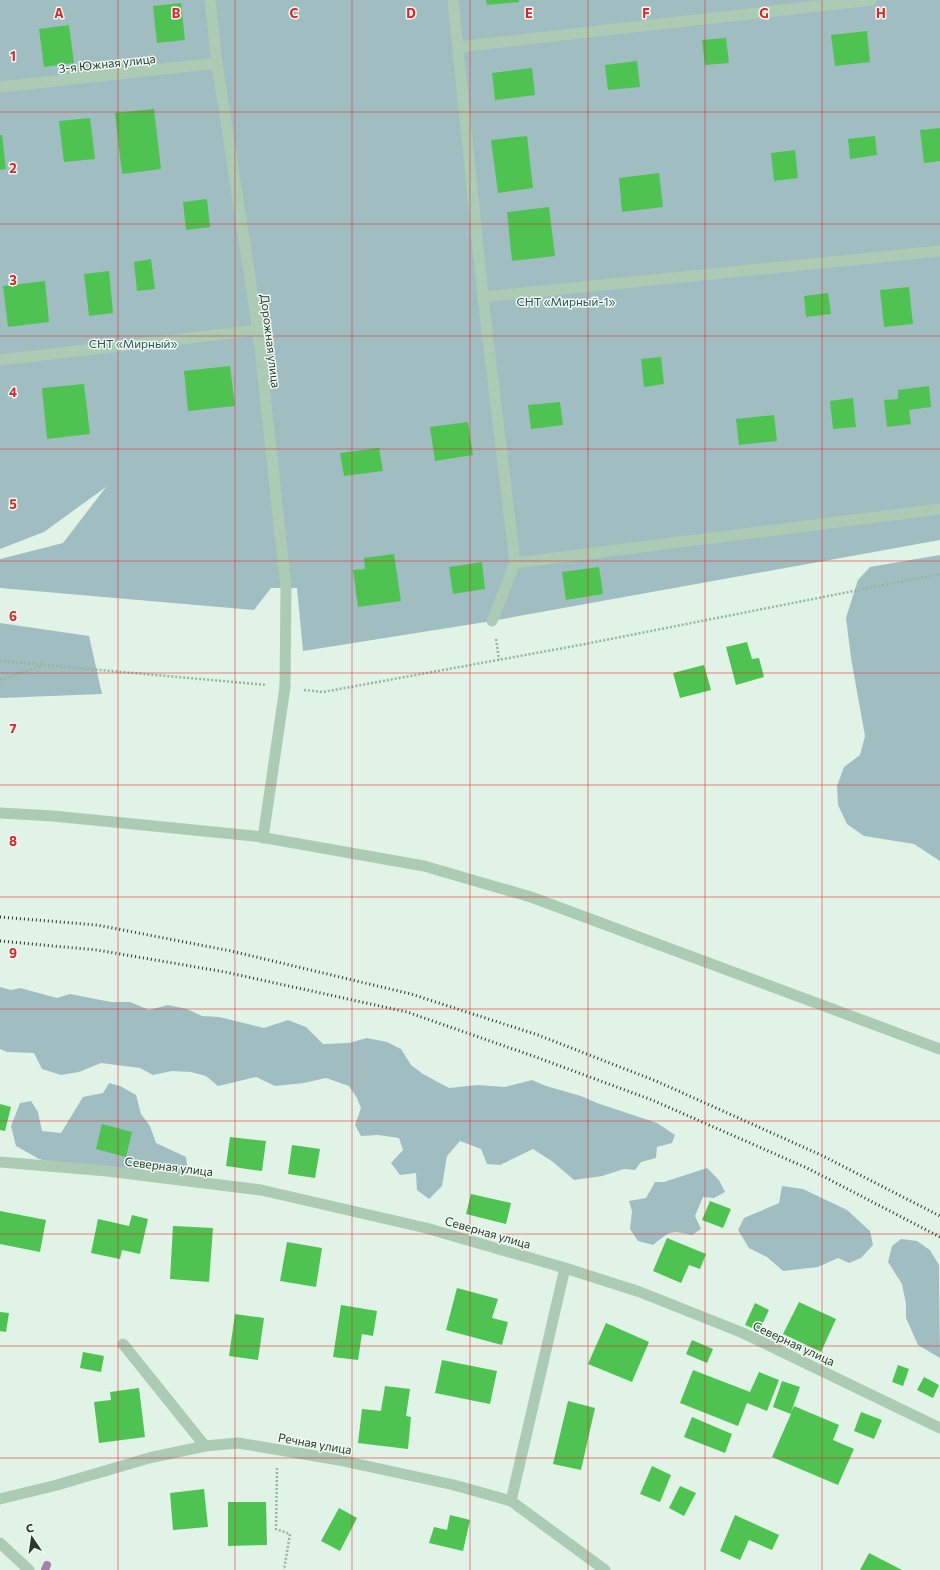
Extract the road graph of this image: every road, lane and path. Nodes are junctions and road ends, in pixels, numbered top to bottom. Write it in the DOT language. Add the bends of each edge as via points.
graph roads {
  1 [pos="210,0"];
  2 [pos="453,0"];
  3 [pos="871,0"];
  4 [pos="458,47"];
  5 [pos="217,63"];
  6 [pos="0,87"];
  7 [pos="940,251"];
  8 [pos="484,297"];
  9 [pos="258,330"];
  10 [pos="0,360"];
  11 [pos="940,509"];
  12 [pos="515,563"];
  13 [pos="940,574"];
  14 [pos="492,621"];
  15 [pos="0,661"];
  16 [pos="43,665"];
  17 [pos="0,680"];
  18 [pos="285,686"];
  19 [pos="323,692"];
  20 [pos="0,813"];
  21 [pos="264,838"];
  22 [pos="940,1049"];
  23 [pos="0,1162"];
  24 [pos="565,1268"];
  25 [pos="123,1344"];
  26 [pos="940,1428"];
  27 [pos="205,1446"];
  28 [pos="277,1450"];
  29 [pos="0,1499"];
  30 [pos="511,1501"];
  31 [pos="0,1543"];
  32 [pos="29,1570"];
  33 [pos="284,1570"];
  34 [pos="605,1570"];
  1 -- 5 [label="street, Дорожная улица"];
  2 -- 4 [label="street"];
  3 -- 4 [label="street"];
  4 -- 8 [label="street"];
  5 -- 6 [label="street, 3-я Южная улица"];
  5 -- 9 [label="street, Дорожная улица"];
  7 -- 8 [label="street"];
  8 -- 12 [label="street"];
  9 -- 10 [label="street"];
  9 -- 18 [label="street, Дорожная улица" via="286,588"];
  11 -- 12 [label="street"];
  12 -- 14 [label="street"];
  13 -- 19 [label="path" via="580,645"];
  15 -- 16 [label="path"];
  16 -- 17 [label="path"];
  16 -- 18 [label="path"];
  18 -- 21 [label="street, Дорожная улица"];
  20 -- 21 [label="street"];
  21 -- 22 [label="street" via="424,866 531,897"];
  23 -- 24 [label="street, Северная улица" via="107,1171 261,1190 426,1228"];
  24 -- 26 [label="street, Северная улица" via="640,1292 743,1333"];
  24 -- 30 [label="street"];
  25 -- 27 [label="street"];
  27 -- 28 [label="street, Речная улица" via="238,1443"];
  27 -- 29 [label="street, Речная улица" via="149,1458"];
  28 -- 30 [label="street, Речная улица" via="339,1460 454,1485"];
  28 -- 33 [label="path" via="276,1529 290,1534"];
  30 -- 34 [label="street, Речная улица"];
  31 -- 32 [label="street"];
}
